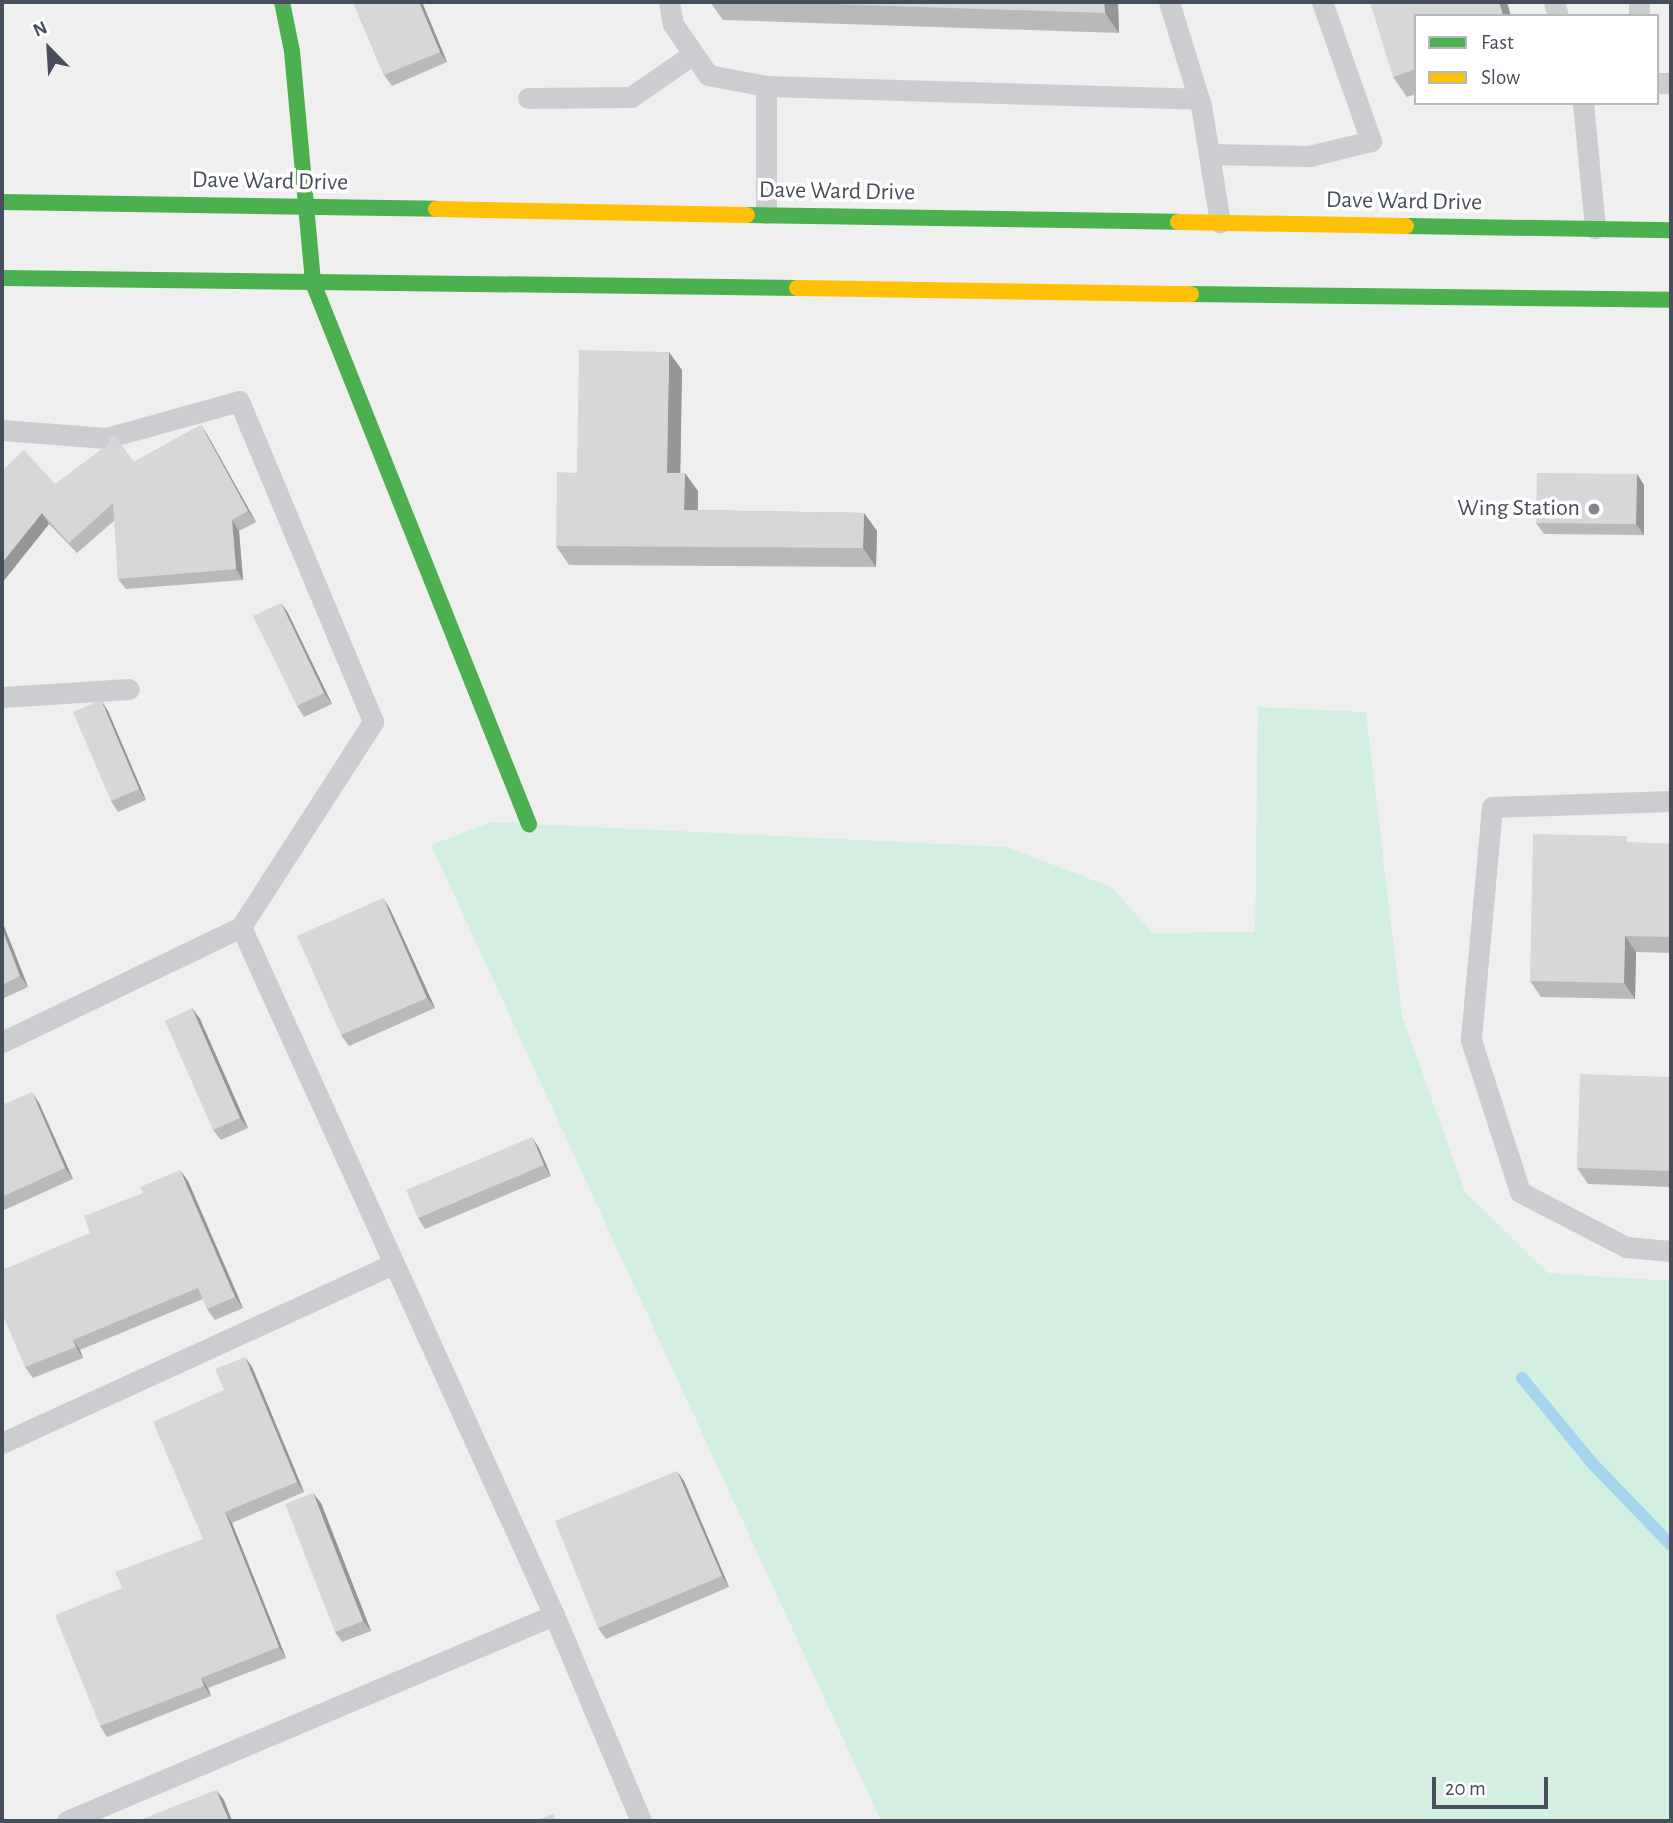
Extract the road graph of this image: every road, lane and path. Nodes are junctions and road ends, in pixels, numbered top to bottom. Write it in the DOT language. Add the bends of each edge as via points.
graph roads {
  1 [pos="282,2"];
  2 [pos="669,2"];
  3 [pos="1169,2"];
  4 [pos="1322,2"];
  5 [pos="693,54"];
  6 [pos="766,86"];
  7 [pos="528,98"];
  8 [pos="1199,99"];
  9 [pos="1583,105"];
  10 [pos="1209,154"];
  11 [pos="2,202"];
  12 [pos="306,205"];
  13 [pos="766,213"];
  14 [pos="1220,222"];
  15 [pos="1595,228"];
  16 [pos="1671,230"];
  17 [pos="2,278"];
  18 [pos="313,283"];
  19 [pos="1671,300"];
  20 [pos="2,430"];
  21 [pos="130,689"];
  22 [pos="2,697"];
  23 [pos="1671,801"];
  24 [pos="529,824"];
  25 [pos="241,927"];
  26 [pos="2,1042"];
  27 [pos="1671,1251"];
  28 [pos="393,1264"];
  29 [pos="2,1443"];
  30 [pos="554,1615"];
  31 [pos="67,1821"];
  32 [pos="641,1821"];
  1 -- 12 [label="main road" via="292,51"];
  2 -- 5 [label="lane" via="673,24"];
  3 -- 8 [label="lane"];
  4 -- 10 [label="lane" via="1371,141 1309,156"];
  5 -- 6 [label="lane" via="708,75"];
  5 -- 7 [label="lane" via="631,97"];
  6 -- 8 [label="lane"];
  6 -- 13 [label="lane"];
  8 -- 10 [label="lane"];
  9 -- 15 [label="lane"];
  10 -- 14 [label="lane"];
  11 -- 12 [label="main road, Dave Ward Drive"];
  12 -- 13 [label="main road, Dave Ward Drive"];
  12 -- 18 [label="main road"];
  13 -- 14 [label="main road, Dave Ward Drive"];
  14 -- 15 [label="main road, Dave Ward Drive"];
  15 -- 16 [label="main road, Dave Ward Drive"];
  17 -- 18 [label="main road"];
  18 -- 19 [label="main road"];
  18 -- 24 [label="main road"];
  20 -- 25 [label="lane" via="106,438 239,401 373,722"];
  21 -- 22 [label="lane"];
  23 -- 27 [label="lane" via="1492,807 1471,1040 1520,1192 1626,1247"];
  25 -- 26 [label="lane"];
  25 -- 28 [label="lane"];
  28 -- 29 [label="lane"];
  28 -- 30 [label="lane"];
  30 -- 31 [label="lane"];
  30 -- 32 [label="lane"];
}
